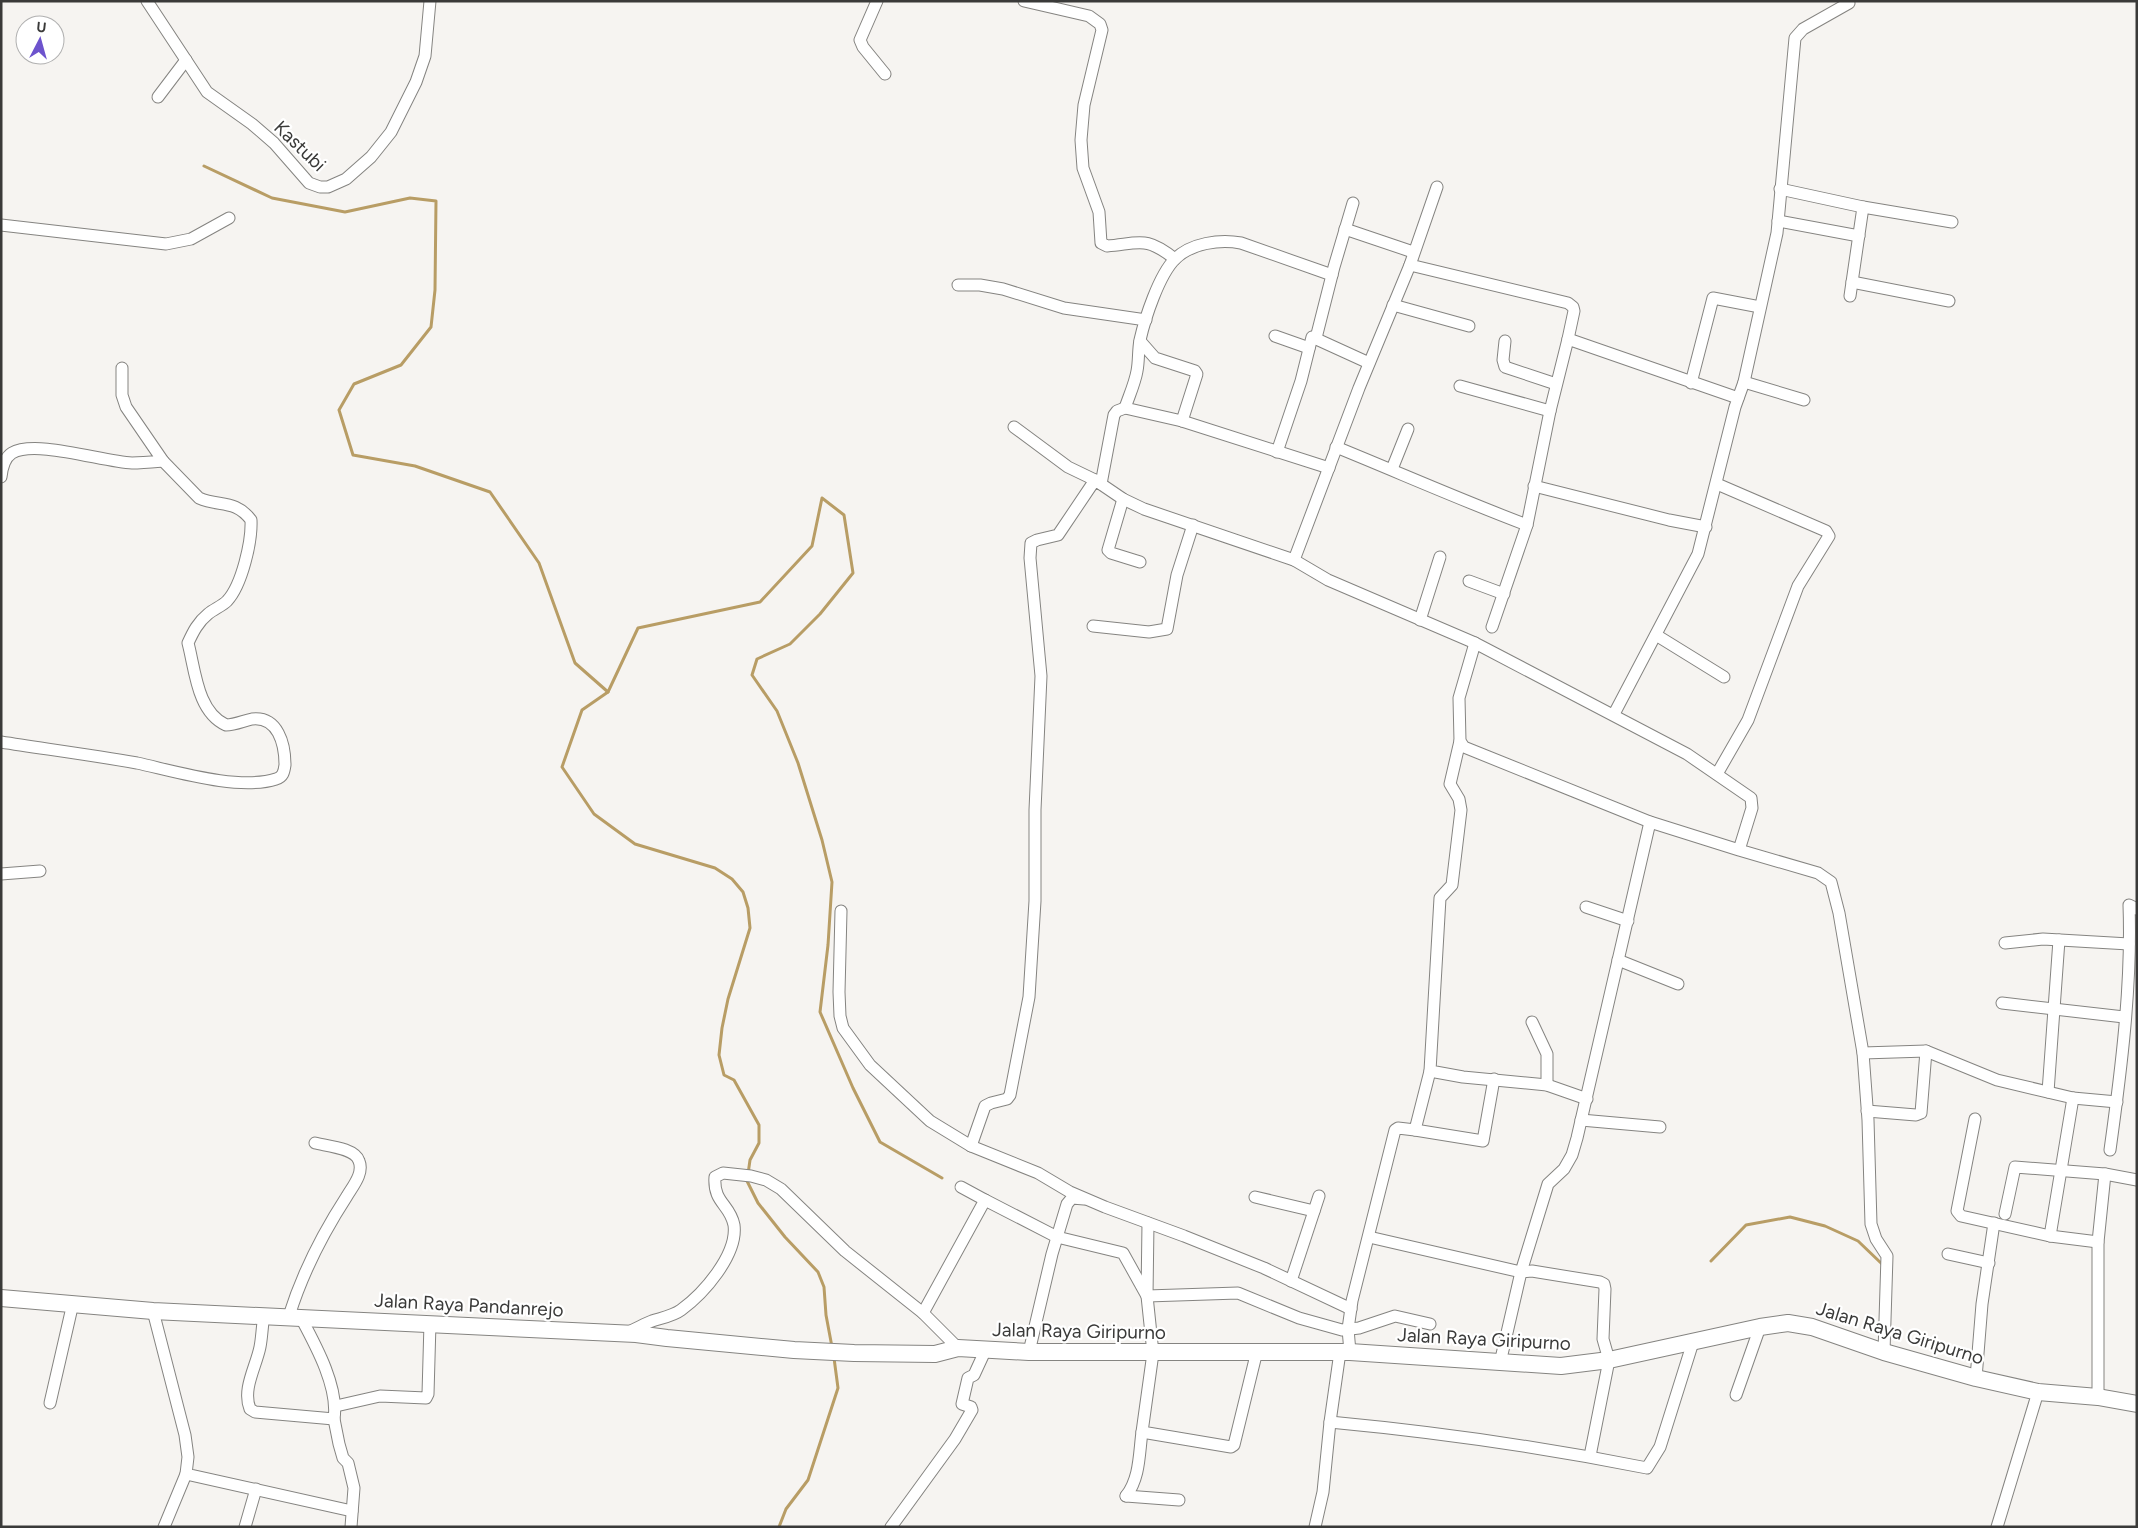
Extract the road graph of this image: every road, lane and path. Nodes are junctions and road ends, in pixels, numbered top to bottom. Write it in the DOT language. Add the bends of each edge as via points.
graph roads {
  1 [pos="146,1"];
  2 [pos="430,1"];
  3 [pos="876,1"];
  4 [pos="1024,1"];
  5 [pos="1848,3"];
  6 [pos="186,60"];
  7 [pos="885,74"];
  8 [pos="158,97"];
  9 [pos="1437,187"];
  10 [pos="1780,189"];
  11 [pos="1353,204"];
  12 [pos="1863,207"];
  13 [pos="229,218"];
  14 [pos="1778,221"];
  15 [pos="1952,222"];
  16 [pos="1,225"];
  17 [pos="1345,229"];
  18 [pos="1859,236"];
  19 [pos="1413,252"];
  20 [pos="1175,259"];
  21 [pos="1410,265"];
  22 [pos="1332,275"];
  23 [pos="1852,282"];
  24 [pos="958,285"];
  25 [pos="1850,296"];
  26 [pos="1949,301"];
  27 [pos="1393,305"];
  28 [pos="1760,307"];
  29 [pos="1146,320"];
  30 [pos="1468,326"];
  31 [pos="1301,331"];
  32 [pos="1275,336"];
  33 [pos="1314,337"];
  34 [pos="1568,339"];
  35 [pos="1505,341"];
  36 [pos="1140,342"];
  37 [pos="1309,348"];
  38 [pos="1369,363"];
  39 [pos="122,368"];
  40 [pos="1744,382"];
  41 [pos="1691,383"];
  42 [pos="1556,384"];
  43 [pos="1460,386"];
  44 [pos="1738,398"];
  45 [pos="1804,400"];
  46 [pos="1125,408"];
  47 [pos="1550,411"];
  48 [pos="1182,421"];
  49 [pos="1014,428"];
  50 [pos="1408,429"];
  51 [pos="1336,448"];
  52 [pos="1276,452"];
  53 [pos="163,461"];
  54 [pos="1329,468"];
  55 [pos="1392,469"];
  56 [pos="1,477"];
  57 [pos="1098,482"];
  58 [pos="1717,484"];
  59 [pos="1534,486"];
  60 [pos="1123,499"];
  61 [pos="1193,525"];
  62 [pos="1527,525"];
  63 [pos="1706,527"];
  64 [pos="1440,558"];
  65 [pos="1294,560"];
  66 [pos="1140,562"];
  67 [pos="1469,581"];
  68 [pos="1504,594"];
  69 [pos="1420,620"];
  70 [pos="1093,626"];
  71 [pos="1492,627"];
  72 [pos="1656,635"];
  73 [pos="1475,642"];
  74 [pos="1724,677"];
  75 [pos="1614,714"];
  76 [pos="1460,741"];
  77 [pos="1,742"];
  78 [pos="1717,774"];
  79 [pos="1650,822"];
  80 [pos="1739,850"];
  81 [pos="40,871"];
  82 [pos="1,874"];
  83 [pos="1586,907"];
  84 [pos="2137,909"];
  85 [pos="842,911"];
  86 [pos="1628,920"];
  87 [pos="2059,940"];
  88 [pos="2005,943"];
  89 [pos="2129,944"];
  90 [pos="1618,960"];
  91 [pos="1678,984"];
  92 [pos="2002,1003"];
  93 [pos="2054,1009"];
  94 [pos="2124,1015"];
  95 [pos="2137,1016"];
  96 [pos="1532,1022"];
  97 [pos="1926,1051"];
  98 [pos="1863,1053"];
  99 [pos="1430,1071"];
  100 [pos="1494,1079"];
  101 [pos="1547,1085"];
  102 [pos="2048,1092"];
  103 [pos="2073,1098"];
  104 [pos="1587,1099"];
  105 [pos="2117,1102"];
  106 [pos="1867,1111"];
  107 [pos="1975,1119"];
  108 [pos="1581,1120"];
  109 [pos="1660,1127"];
  110 [pos="1415,1130"];
  111 [pos="315,1143"];
  112 [pos="971,1146"];
  113 [pos="2110,1150"];
  114 [pos="2062,1171"];
  115 [pos="2105,1174"];
  116 [pos="2137,1180"];
  117 [pos="962,1187"];
  118 [pos="1319,1196"];
  119 [pos="1255,1197"];
  120 [pos="985,1200"];
  121 [pos="1090,1201"];
  122 [pos="1314,1211"];
  123 [pos="2005,1214"];
  124 [pos="1148,1223"];
  125 [pos="1994,1223"];
  126 [pos="1058,1233"];
  127 [pos="2050,1236"];
  128 [pos="1369,1237"];
  129 [pos="2098,1242"];
  130 [pos="1948,1254"];
  131 [pos="1989,1263"];
  132 [pos="1521,1272"];
  133 [pos="1291,1281"];
  134 [pos="1147,1292"];
  135 [pos="1,1298"];
  136 [pos="73,1303"];
  137 [pos="152,1311"];
  138 [pos="923,1313"];
  139 [pos="264,1316"];
  140 [pos="294,1316"];
  141 [pos="1349,1321"];
  142 [pos="430,1323"];
  143 [pos="1430,1324"];
  144 [pos="1760,1327"];
  145 [pos="627,1333"];
  146 [pos="1693,1342"];
  147 [pos="958,1348"];
  148 [pos="986,1350"];
  149 [pos="1258,1351"];
  150 [pos="1029,1352"];
  151 [pos="1345,1352"];
  152 [pos="1884,1352"];
  153 [pos="1153,1353"];
  154 [pos="935,1354"];
  155 [pos="1609,1360"];
  156 [pos="1500,1363"];
  157 [pos="1976,1378"];
  158 [pos="2038,1392"];
  159 [pos="1736,1395"];
  160 [pos="2098,1397"];
  161 [pos="50,1403"];
  162 [pos="2137,1404"];
  163 [pos="336,1406"];
  164 [pos="334,1419"];
  165 [pos="1330,1422"];
  166 [pos="1142,1432"];
  167 [pos="1590,1456"];
  168 [pos="186,1474"];
  169 [pos="256,1489"];
  170 [pos="1178,1500"];
  171 [pos="352,1511"];
  172 [pos="164,1527"];
  173 [pos="245,1527"];
  174 [pos="351,1527"];
  175 [pos="891,1527"];
  176 [pos="1316,1527"];
  177 [pos="1997,1527"];
  1 -- 6 [label="street, Kastubi"];
  2 -- 6 [label="street, Kastubi" via="425,56 391,132 371,158 346,179 328,187 309,183 252,124 207,92"];
  3 -- 7 [label="street" via="860,40"];
  4 -- 20 [label="street" via="1089,16 1100,24 1102,30 1084,105 1081,140 1083,168 1099,212 1101,244 1151,243"];
  5 -- 10 [label="street" via="1803,29 1795,38"];
  6 -- 8 [label="street"];
  9 -- 19 [label="street"];
  10 -- 12 [label="street"];
  10 -- 14 [label="street"];
  11 -- 17 [label="street"];
  12 -- 15 [label="street"];
  12 -- 18 [label="street"];
  13 -- 16 [label="street" via="191,239 166,244"];
  14 -- 18 [label="street"];
  14 -- 28 [label="street"];
  17 -- 19 [label="street"];
  17 -- 22 [label="street"];
  18 -- 23 [label="street"];
  19 -- 21 [label="street"];
  20 -- 22 [label="street" via="1200,245 1231,241"];
  20 -- 29 [label="street" via="1156,291"];
  21 -- 27 [label="street"];
  21 -- 34 [label="street" via="1568,303 1574,311"];
  22 -- 33 [label="street"];
  23 -- 25 [label="street"];
  23 -- 26 [label="street"];
  24 -- 29 [label="street" via="1004,289 1064,308"];
  27 -- 30 [label="street"];
  27 -- 38 [label="street"];
  28 -- 40 [label="street"];
  28 -- 41 [label="street" via="1713,298"];
  29 -- 36 [label="street"];
  31 -- 33 [label="street"];
  32 -- 37 [label="street"];
  33 -- 37 [label="street"];
  33 -- 38 [label="street"];
  34 -- 41 [label="street"];
  34 -- 42 [label="street"];
  35 -- 42 [label="street" via="1505,366"];
  36 -- 46 [label="street" via="1137,371"];
  36 -- 48 [label="street" via="1156,358 1196,372"];
  37 -- 52 [label="street"];
  38 -- 51 [label="street"];
  39 -- 53 [label="street" via="122,395 126,407"];
  40 -- 44 [label="street"];
  40 -- 45 [label="street"];
  41 -- 44 [label="street"];
  42 -- 47 [label="street"];
  43 -- 47 [label="street"];
  44 -- 58 [label="street"];
  46 -- 48 [label="street"];
  46 -- 57 [label="street" via="1114,415"];
  47 -- 59 [label="street"];
  48 -- 52 [label="street"];
  49 -- 57 [label="street" via="1068,467"];
  50 -- 55 [label="street"];
  51 -- 54 [label="street"];
  51 -- 55 [label="street"];
  52 -- 54 [label="street"];
  53 -- 56 [label="street" via="131,463 62,451 33,450 10,455"];
  53 -- 77 [label="street" via="199,498 227,503 251,520 248,554 233,592 227,601 198,624 188,643 205,705 215,718 226,725 253,719 274,725 280,736 284,772 274,780 211,779 136,763"];
  54 -- 65 [label="street"];
  55 -- 62 [label="street" via="1460,500"];
  57 -- 60 [label="street"];
  57 -- 112 [label="street" via="1058,535 1035,540 1030,546 1041,676 1030,997 1010,1095 985,1106"];
  58 -- 63 [label="street"];
  58 -- 78 [label="street" via="1826,531 1829,536 1798,586 1748,720"];
  59 -- 62 [label="street"];
  59 -- 63 [label="street"];
  60 -- 61 [label="street"];
  60 -- 66 [label="street" via="1108,550"];
  61 -- 65 [label="street"];
  61 -- 70 [label="street" via="1177,575 1167,629 1149,632"];
  62 -- 68 [label="street"];
  63 -- 72 [label="street" via="1698,554"];
  64 -- 69 [label="street"];
  65 -- 69 [label="street" via="1328,580"];
  67 -- 68 [label="street"];
  68 -- 71 [label="street"];
  69 -- 73 [label="street"];
  72 -- 74 [label="street"];
  72 -- 75 [label="street"];
  73 -- 75 [label="street"];
  73 -- 76 [label="street" via="1459,698"];
  75 -- 78 [label="street"];
  76 -- 79 [label="street" via="1464,747"];
  76 -- 99 [label="street" via="1450,784 1461,810 1452,885 1440,900"];
  78 -- 80 [label="street" via="1751,798 1752,808"];
  79 -- 80 [label="street"];
  79 -- 86 [label="street"];
  80 -- 98 [label="street" via="1818,873 1831,882"];
  81 -- 82 [label="street"];
  83 -- 86 [label="street"];
  84 -- 89 [label="street" via="2129,906"];
  85 -- 112 [label="street" via="839,992 843,1028 870,1064 930,1121"];
  86 -- 90 [label="street"];
  87 -- 88 [label="street"];
  87 -- 89 [label="street"];
  87 -- 93 [label="street"];
  89 -- 94 [label="street"];
  90 -- 91 [label="street"];
  90 -- 104 [label="street"];
  92 -- 93 [label="street"];
  93 -- 94 [label="street"];
  93 -- 102 [label="street"];
  94 -- 95 [label="street"];
  94 -- 105 [label="street"];
  96 -- 101 [label="street" via="1548,1054"];
  97 -- 98 [label="street"];
  97 -- 102 [label="street" via="1997,1080"];
  97 -- 106 [label="street" via="1921,1113"];
  98 -- 106 [label="street"];
  99 -- 100 [label="street"];
  99 -- 110 [label="street"];
  100 -- 101 [label="street"];
  100 -- 110 [label="street" via="1483,1141"];
  101 -- 104 [label="street"];
  102 -- 103 [label="street"];
  103 -- 105 [label="street"];
  103 -- 114 [label="street"];
  104 -- 108 [label="street"];
  105 -- 113 [label="street"];
  106 -- 152 [label="street" via="1871,1224 1886,1256"];
  107 -- 125 [label="street" via="1958,1212 1961,1216"];
  108 -- 109 [label="street"];
  108 -- 132 [label="street" via="1572,1155 1564,1169 1548,1184"];
  110 -- 128 [label="street" via="1396,1129"];
  111 -- 140 [label="street" via="354,1154 360,1162 360,1170 297,1289"];
  112 -- 121 [label="street" via="1038,1173"];
  114 -- 115 [label="street"];
  114 -- 123 [label="street" via="2014,1168"];
  114 -- 127 [label="street"];
  115 -- 116 [label="street"];
  115 -- 129 [label="street"];
  117 -- 120 [label="street"];
  118 -- 122 [label="street"];
  119 -- 122 [label="street"];
  120 -- 126 [label="street"];
  120 -- 138 [label="street"];
  121 -- 124 [label="street"];
  121 -- 126 [label="street" via="1072,1198"];
  122 -- 133 [label="street"];
  124 -- 133 [label="street"];
  124 -- 134 [label="street"];
  125 -- 127 [label="street"];
  125 -- 131 [label="street"];
  126 -- 134 [label="street" via="1123,1253"];
  126 -- 150 [label="street"];
  127 -- 129 [label="street"];
  128 -- 132 [label="street"];
  128 -- 141 [label="street"];
  129 -- 160 [label="street"];
  130 -- 131 [label="street"];
  131 -- 157 [label="street"];
  132 -- 155 [label="street" via="1602,1283 1605,1289 1603,1336"];
  132 -- 156 [label="street"];
  133 -- 141 [label="street"];
  134 -- 141 [label="street" via="1238,1293 1336,1329"];
  134 -- 153 [label="street"];
  135 -- 136 [label="main road, Jalan Raya Pandanrejo"];
  136 -- 137 [label="main road, Jalan Raya Pandanrejo"];
  136 -- 161 [label="street"];
  137 -- 139 [label="main road, Jalan Raya Pandanrejo"];
  137 -- 168 [label="street" via="185,1435"];
  138 -- 145 [label="street" via="845,1251 781,1189 751,1176 718,1174 714,1191 734,1224 730,1251 721,1268 680,1311"];
  138 -- 147 [label="street"];
  139 -- 140 [label="main road, Jalan Raya Pandanrejo"];
  139 -- 164 [label="street" via="260,1349 250,1383 250,1409"];
  140 -- 142 [label="main road, Jalan Raya Pandanrejo"];
  140 -- 163 [label="street" via="315,1344"];
  141 -- 143 [label="street" via="1359,1328 1395,1316"];
  141 -- 151 [label="street"];
  142 -- 145 [label="main road, Jalan Raya Pandanrejo"];
  142 -- 163 [label="street" via="426,1398 380,1396"];
  144 -- 146 [label="main road, Jalan Raya Giripurno"];
  144 -- 152 [label="main road, Jalan Raya Giripurno" via="1788,1323 1805,1325"];
  144 -- 159 [label="street"];
  145 -- 154 [label="main road, Jalan Raya Pandanrejo" via="794,1350"];
  146 -- 155 [label="main road, Jalan Raya Giripurno"];
  146 -- 167 [label="street" via="1660,1447 1647,1468"];
  147 -- 148 [label="main road, Jalan Raya Giripurno"];
  147 -- 154 [label="main road, Jalan Raya Giripurno"];
  148 -- 150 [label="main road, Jalan Raya Giripurno"];
  148 -- 175 [label="street" via="974,1374 968,1378 962,1404 972,1410 955,1439"];
  149 -- 151 [label="main road, Jalan Raya Giripurno"];
  149 -- 153 [label="main road, Jalan Raya Giripurno"];
  149 -- 166 [label="street" via="1234,1445"];
  150 -- 153 [label="main road, Jalan Raya Giripurno"];
  151 -- 156 [label="main road, Jalan Raya Giripurno"];
  151 -- 165 [label="street"];
  152 -- 157 [label="main road, Jalan Raya Giripurno"];
  153 -- 166 [label="street"];
  155 -- 156 [label="main road, Jalan Raya Giripurno" via="1561,1366"];
  155 -- 167 [label="street"];
  157 -- 158 [label="main road, Jalan Raya Giripurno"];
  158 -- 160 [label="main road, Jalan Raya Giripurno"];
  158 -- 177 [label="street"];
  160 -- 162 [label="main road, Jalan Raya Giripurno"];
  163 -- 164 [label="street"];
  164 -- 171 [label="street" via="354,1488"];
  165 -- 167 [label="street" via="1419,1430"];
  165 -- 176 [label="street"];
  166 -- 170 [label="street" via="1137,1476 1126,1496"];
  168 -- 169 [label="street"];
  168 -- 172 [label="street"];
  169 -- 171 [label="street"];
  169 -- 173 [label="street"];
  171 -- 174 [label="street"];
}
